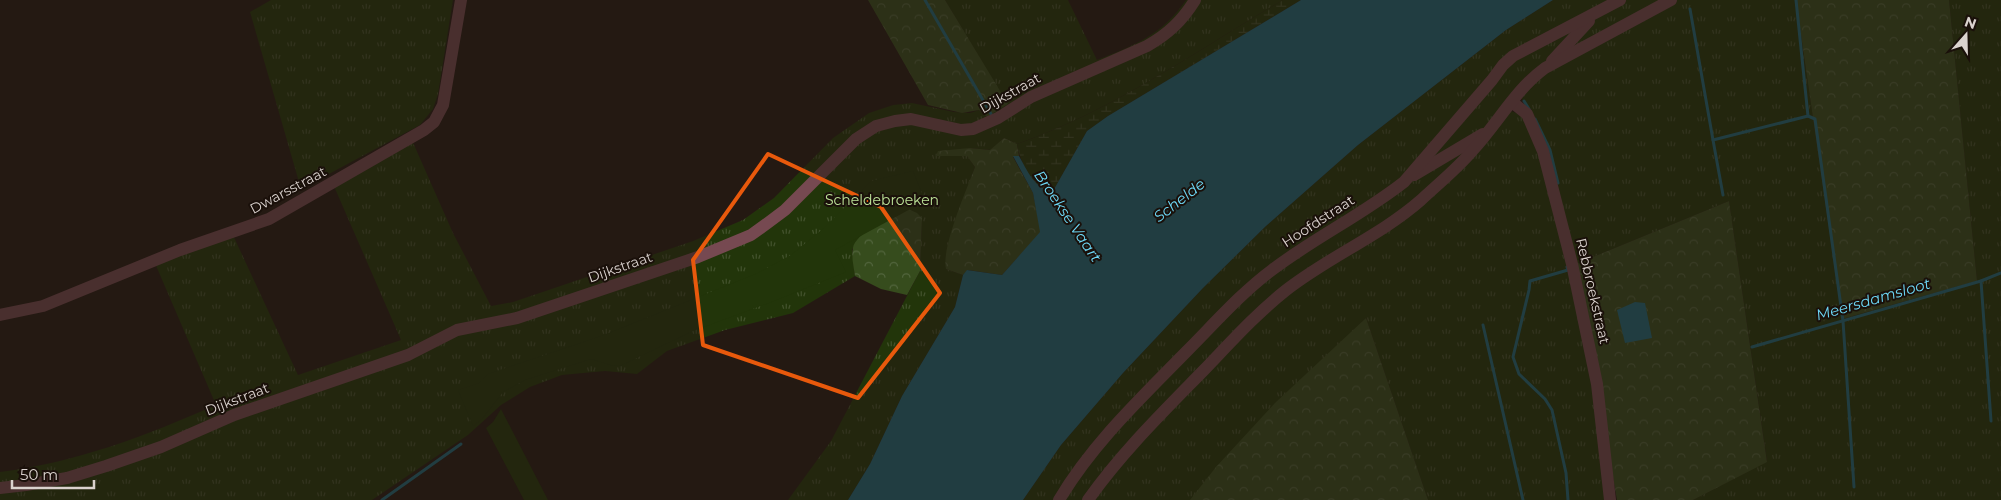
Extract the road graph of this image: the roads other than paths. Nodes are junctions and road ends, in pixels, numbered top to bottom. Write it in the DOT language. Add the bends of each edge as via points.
graph roads {
  1 [pos="460,0"];
  2 [pos="1194,0"];
  3 [pos="1620,0"];
  4 [pos="1671,0"];
  5 [pos="1597,12"];
  6 [pos="1545,68"];
  7 [pos="1512,102"];
  8 [pos="1492,128"];
  9 [pos="1404,182"];
  10 [pos="0,315"];
  11 [pos="0,488"];
  12 [pos="1059,500"];
  13 [pos="1088,500"];
  14 [pos="1610,500"];
  1 -- 10 [label="street, Dwarsstraat" via="443,105 434,122 424,130 270,219 180,250 43,306"];
  2 -- 11 [label="street, Dijkstraat" via="1180,21 1164,36 1031,97 985,125 961,130 911,119 876,126 856,139 769,222 751,235 698,257 517,318 457,330 408,355 251,409 106,466 67,478"];
  3 -- 5 [label="street, Hoofdstraat"];
  4 -- 6 [label="street"];
  5 -- 6 [label="street"];
  5 -- 9 [label="street, Hoofdstraat" via="1513,56"];
  6 -- 7 [label="street" via="1529,80"];
  7 -- 8 [label="street"];
  7 -- 14 [label="street, Rebbroekstraat" via="1527,114 1543,151 1572,264 1597,384"];
  8 -- 9 [label="street"];
  8 -- 13 [label="street" via="1472,152 1408,210 1311,272 1264,310 1142,433"];
  9 -- 12 [label="street, Hoofdstraat" via="1270,271 1247,292 1124,416 1092,452"];
}
